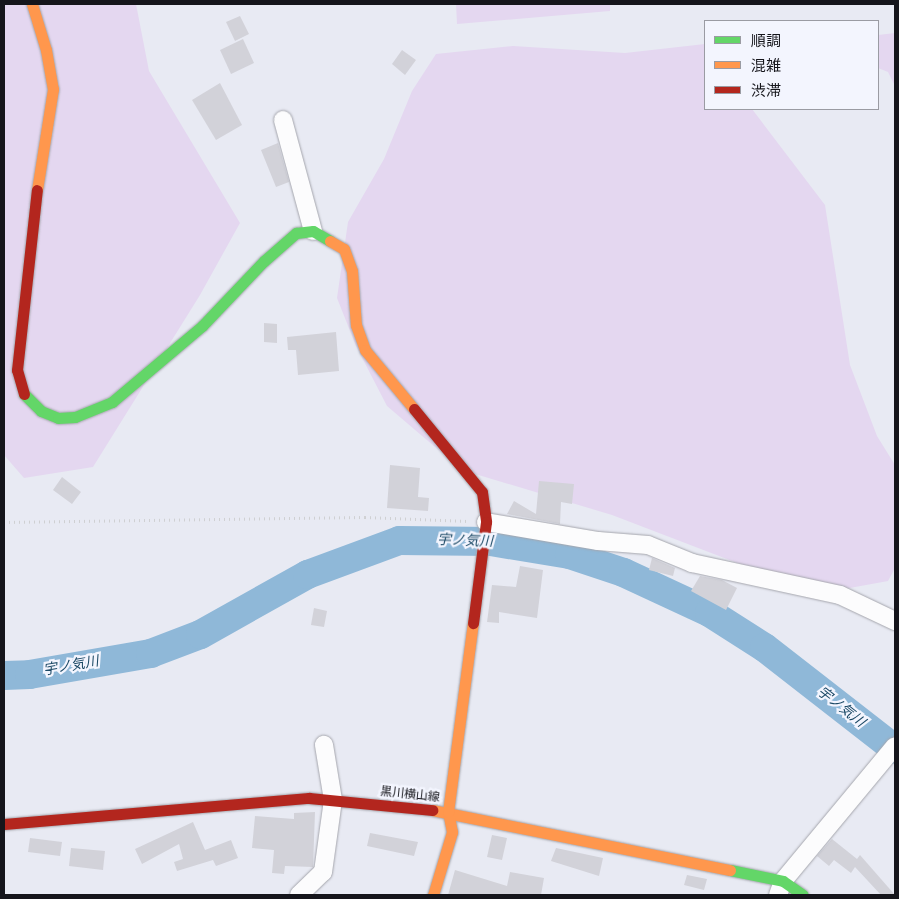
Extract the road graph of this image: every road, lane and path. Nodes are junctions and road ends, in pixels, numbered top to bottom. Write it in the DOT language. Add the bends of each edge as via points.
graph roads {
  1 [pos="32,4"];
  2 [pos="283,120"];
  3 [pos="313,231"];
  4 [pos="4,522"];
  5 [pos="486,522"];
  6 [pos="895,621"];
  7 [pos="324,745"];
  8 [pos="893,749"];
  9 [pos="333,800"];
  10 [pos="448,812"];
  11 [pos="4,824"];
  12 [pos="780,888"];
  13 [pos="299,895"];
  14 [pos="433,895"];
  15 [pos="803,895"];
  1 -- 3 [label="street" via="46,50 53,89 35,202 24,329 17,370 24,396 41,411 58,418 75,417 112,402 202,326 264,261 296,233"];
  2 -- 3 [label="street"];
  3 -- 5 [label="street" via="344,249 352,271 356,325 365,350 482,492"];
  4 -- 5 [label="path" via="366,517"];
  5 -- 6 [label="street" via="598,541 648,545 692,563 840,595"];
  5 -- 10 [label="street"];
  7 -- 9 [label="street"];
  8 -- 12 [label="street"];
  9 -- 10 [label="street, 黒川横山線"];
  9 -- 11 [label="street, 黒川横山線" via="309,798"];
  9 -- 13 [label="street" via="324,872"];
  10 -- 12 [label="street, 黒川横山線"];
  10 -- 14 [label="street" via="452,832"];
  12 -- 15 [label="street, 黒川横山線"];
}
